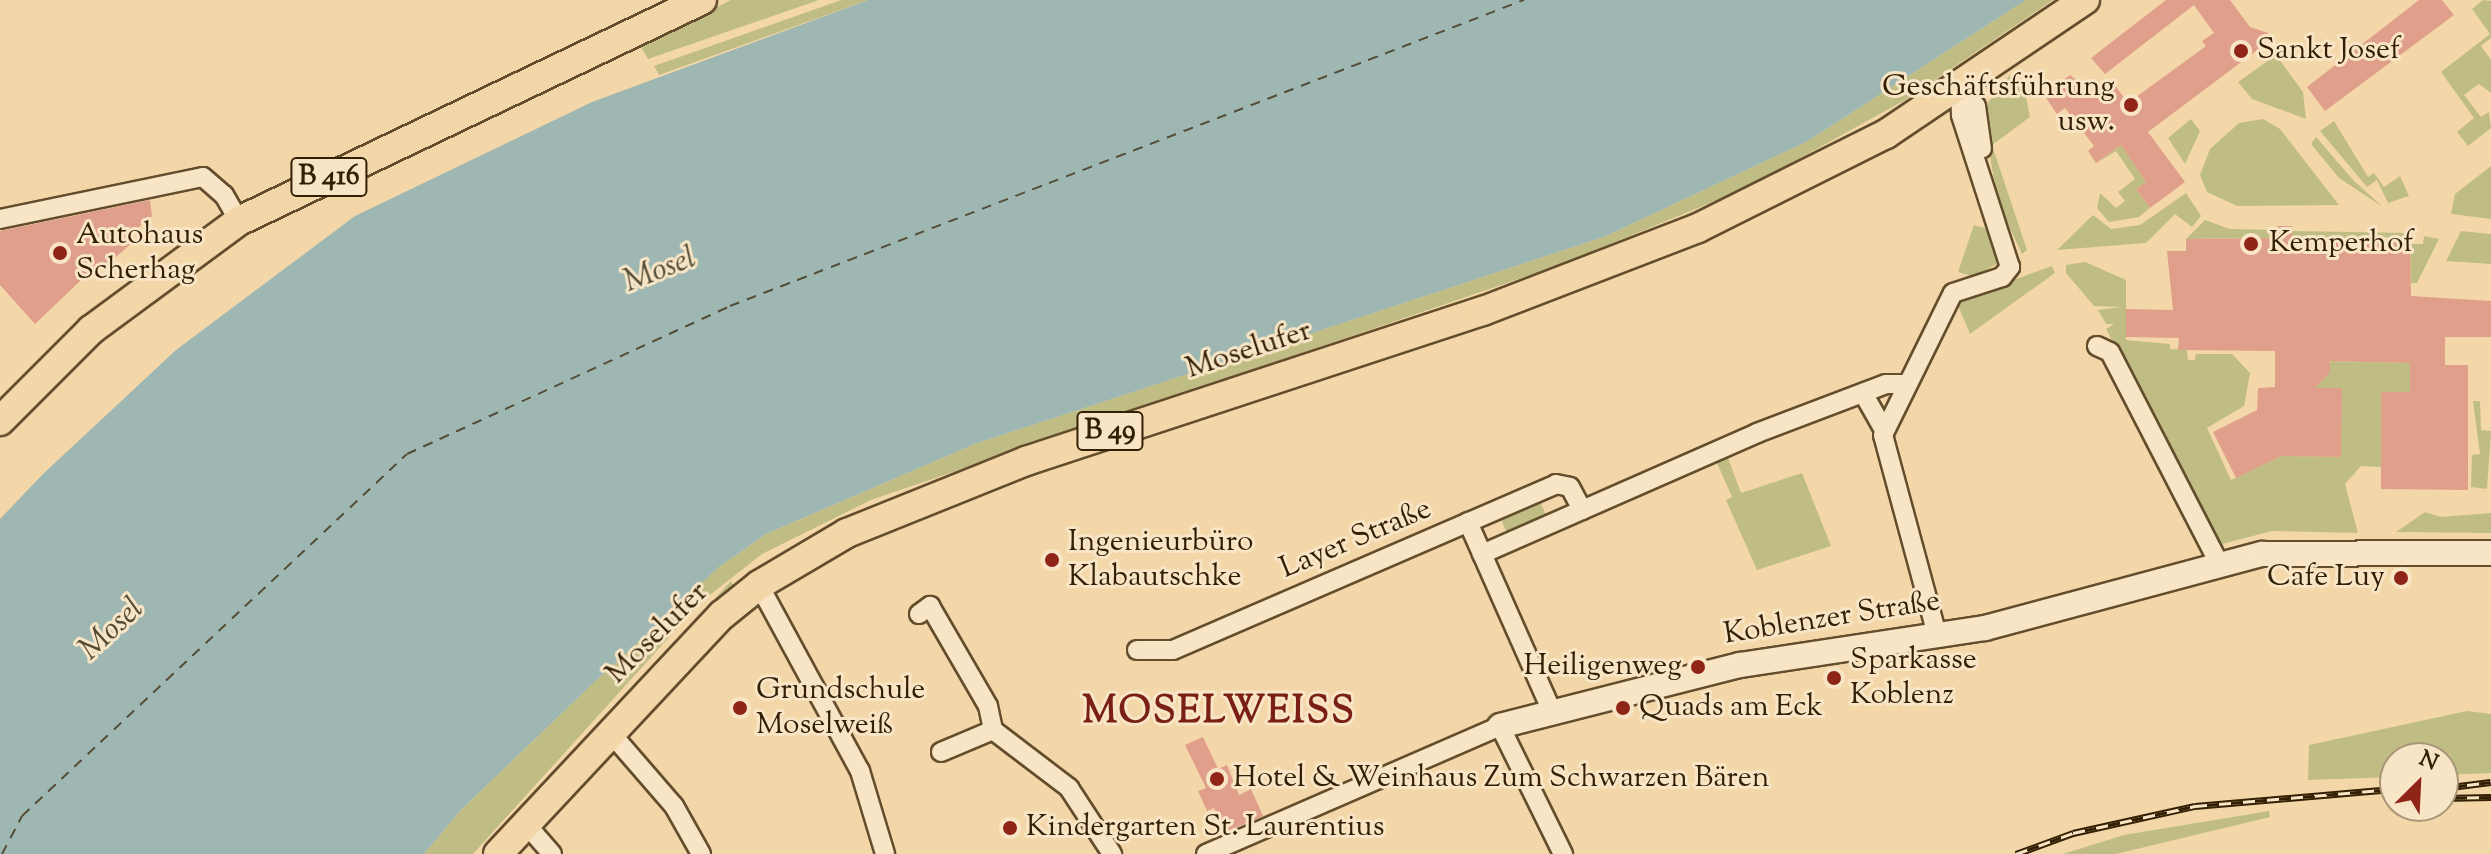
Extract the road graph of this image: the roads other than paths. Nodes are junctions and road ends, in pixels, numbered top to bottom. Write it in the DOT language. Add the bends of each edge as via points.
graph roads {
  1 [pos="702,0"];
  2 [pos="2085,0"];
  3 [pos="1960,89"];
  4 [pos="0,219"];
  5 [pos="239,221"];
  6 [pos="2097,346"];
  7 [pos="1906,384"];
  8 [pos="1863,393"];
  9 [pos="0,421"];
  10 [pos="1884,430"];
  11 [pos="1582,510"];
  12 [pos="1468,522"];
  13 [pos="2491,553"];
  14 [pos="1482,554"];
  15 [pos="2220,565"];
  16 [pos="759,585"];
  17 [pos="919,614"];
  18 [pos="1937,635"];
  19 [pos="1137,650"];
  20 [pos="1551,709"];
  21 [pos="1500,726"];
  22 [pos="993,730"];
  23 [pos="609,731"];
  24 [pos="941,752"];
  25 [pos="525,823"];
  26 [pos="498,854"];
  27 [pos="552,854"];
  28 [pos="701,854"];
  29 [pos="885,854"];
  30 [pos="1112,854"];
  31 [pos="1206,854"];
  32 [pos="1563,854"];
  1 -- 5 [label="main road, B 416"];
  2 -- 3 [label="main road, Moselufer / B 49"];
  3 -- 7 [label="street" via="1961,115 1985,176 2008,271 1953,293"];
  3 -- 16 [label="main road, Moselufer / B 49" via="1774,194 1599,270 1026,461 847,533"];
  4 -- 5 [label="street" via="203,177 224,195"];
  5 -- 9 [label="main road, B 416" via="91,330"];
  6 -- 15 [label="street" via="2110,352"];
  7 -- 8 [label="street"];
  7 -- 10 [label="street"];
  8 -- 10 [label="street"];
  8 -- 11 [label="street"];
  10 -- 18 [label="street"];
  11 -- 12 [label="street, Layer Straße" via="1561,483"];
  11 -- 14 [label="street"];
  12 -- 14 [label="street"];
  12 -- 19 [label="street, Layer Straße" via="1173,650"];
  13 -- 15 [label="street, Koblenzer Straße" via="2283,552"];
  14 -- 20 [label="street"];
  15 -- 18 [label="street, Koblenzer Straße" via="1985,628"];
  16 -- 23 [label="main road, Moselufer / B 49"];
  16 -- 29 [label="street" via="860,771"];
  17 -- 22 [label="street" via="930,606 988,706"];
  18 -- 20 [label="street, Koblenzer Straße" via="1740,665"];
  20 -- 21 [label="street, Koblenzer Straße"];
  21 -- 31 [label="street, Koblenzer Straße"];
  21 -- 32 [label="street"];
  22 -- 24 [label="street"];
  22 -- 30 [label="street" via="1069,788"];
  23 -- 25 [label="main road, Moselufer / B 49"];
  23 -- 28 [label="street" via="674,806"];
  25 -- 26 [label="main road, Moselufer / B 49"];
  25 -- 27 [label="street"];
}
